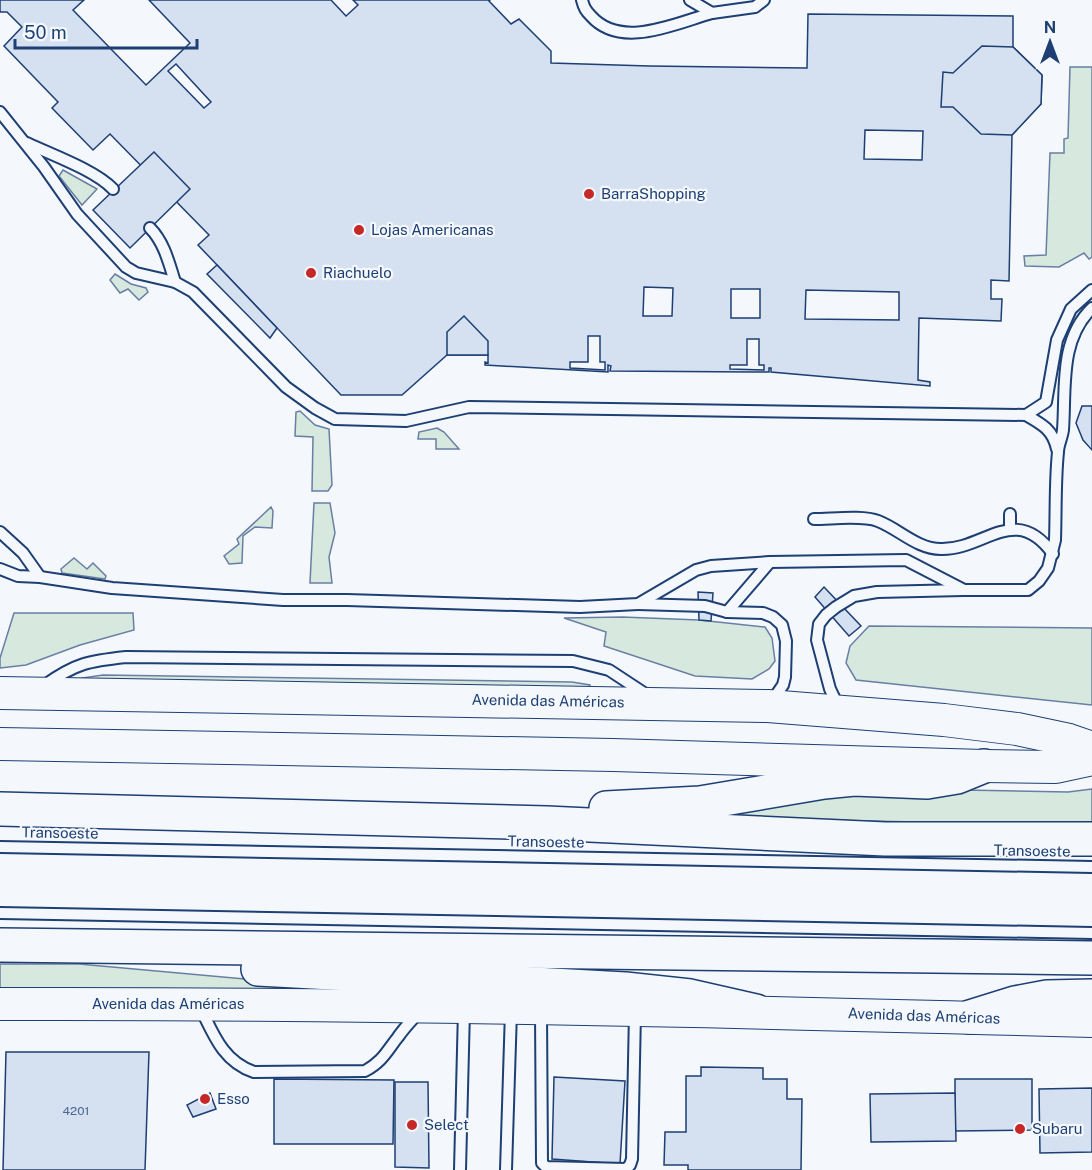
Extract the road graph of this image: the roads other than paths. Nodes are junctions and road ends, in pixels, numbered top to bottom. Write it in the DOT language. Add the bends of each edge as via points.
graph roads {
  1 [pos="582,0"];
  2 [pos="690,0"];
  3 [pos="764,0"];
  4 [pos="712,13"];
  5 [pos="0,112"];
  6 [pos="25,142"];
  7 [pos="113,189"];
  8 [pos="150,228"];
  9 [pos="175,282"];
  10 [pos="1092,290"];
  11 [pos="1092,308"];
  12 [pos="1026,415"];
  13 [pos="1058,451"];
  14 [pos="1010,514"];
  15 [pos="814,519"];
  16 [pos="1010,528"];
  17 [pos="0,532"];
  18 [pos="1053,554"];
  19 [pos="770,562"];
  20 [pos="0,569"];
  21 [pos="40,577"];
  22 [pos="964,590"];
  23 [pos="638,604"];
  24 [pos="727,612"];
  25 [pos="0,693"];
  26 [pos="768,706"];
  27 [pos="840,711"];
  28 [pos="0,744"];
  29 [pos="1092,748"];
  30 [pos="1092,759"];
  31 [pos="984,766"];
  32 [pos="0,809"];
  33 [pos="547,823"];
  34 [pos="1092,839"];
  35 [pos="0,847"];
  36 [pos="1092,867"];
  37 [pos="0,913"];
  38 [pos="1092,933"];
  39 [pos="0,945"];
  40 [pos="126,946"];
  41 [pos="1092,958"];
  42 [pos="1092,996"];
  43 [pos="0,1004"];
  44 [pos="198,1004"];
  45 [pos="424,1006"];
  46 [pos="464,1007"];
  47 [pos="526,1008"];
  48 [pos="635,1009"];
  49 [pos="756,1011"];
  50 [pos="970,1017"];
  51 [pos="1092,1021"];
  52 [pos="460,1170"];
  53 [pos="506,1170"];
  1 -- 4 [label="lane" via="598,25 622,34 650,31"];
  2 -- 4 [label="lane"];
  3 -- 4 [label="lane" via="755,8"];
  5 -- 6 [label="lane"];
  6 -- 7 [label="lane"];
  6 -- 9 [label="lane" via="77,214 126,267"];
  8 -- 9 [label="lane" via="165,252"];
  9 -- 12 [label="lane" via="193,292 286,387 335,419 406,421 470,407"];
  10 -- 12 [label="lane" via="1071,309 1057,340 1046,402"];
  11 -- 13 [label="lane" via="1074,332 1068,352 1063,433"];
  12 -- 13 [label="lane" via="1047,428"];
  13 -- 18 [label="lane"];
  14 -- 16 [label="lane"];
  15 -- 16 [label="lane" via="873,519 940,549"];
  16 -- 18 [label="lane" via="1038,538"];
  17 -- 21 [label="lane" via="23,553"];
  18 -- 22 [label="lane" via="1039,581 1028,590"];
  19 -- 22 [label="lane" via="906,560"];
  19 -- 23 [label="lane" via="696,570"];
  19 -- 24 [label="lane"];
  20 -- 21 [label="lane" via="18,576"];
  21 -- 23 [label="lane" via="112,588 283,600 580,607"];
  22 -- 27 [label="lane" via="876,592 854,596 826,615 819,624 817,640"];
  23 -- 24 [label="lane" via="705,606"];
  24 -- 26 [label="lane" via="763,613 782,625 786,641 785,677"];
  25 -- 26 [label="main road, Avenida das Américas"];
  26 -- 27 [label="main road, Avenida das Américas"];
  27 -- 29 [label="main road, Avenida das Américas" via="1017,729"];
  28 -- 31 [label="main road" via="602,754"];
  30 -- 31 [label="main road" via="1056,767"];
  31 -- 33 [label="highway" via="957,777 927,782 824,782 700,803 597,809 568,814"];
  32 -- 33 [label="highway"];
  33 -- 34 [label="highway" via="885,839"];
  35 -- 36 [label="lane, Transoeste"];
  37 -- 38 [label="lane"];
  39 -- 40 [label="highway"];
  40 -- 41 [label="highway"];
  40 -- 49 [label="highway" via="260,969 625,989 690,996"];
  42 -- 50 [label="highway" via="1047,997"];
  43 -- 44 [label="main road, Avenida das Américas"];
  44 -- 45 [label="main road, Avenida das Américas"];
  44 -- 45 [label="lane" via="227,1056 241,1068 254,1072 364,1071 387,1054"];
  45 -- 46 [label="main road, Avenida das Américas"];
  46 -- 47 [label="main road, Avenida das Américas"];
  46 -- 52 [label="lane"];
  47 -- 48 [label="main road, Avenida das Américas"];
  47 -- 48 [label="lane" via="542,1163 546,1167 626,1168 632,1159"];
  47 -- 53 [label="lane"];
  48 -- 49 [label="main road, Avenida das Américas"];
  49 -- 50 [label="main road, Avenida das Américas"];
  50 -- 51 [label="main road, Avenida das Américas"];
}
